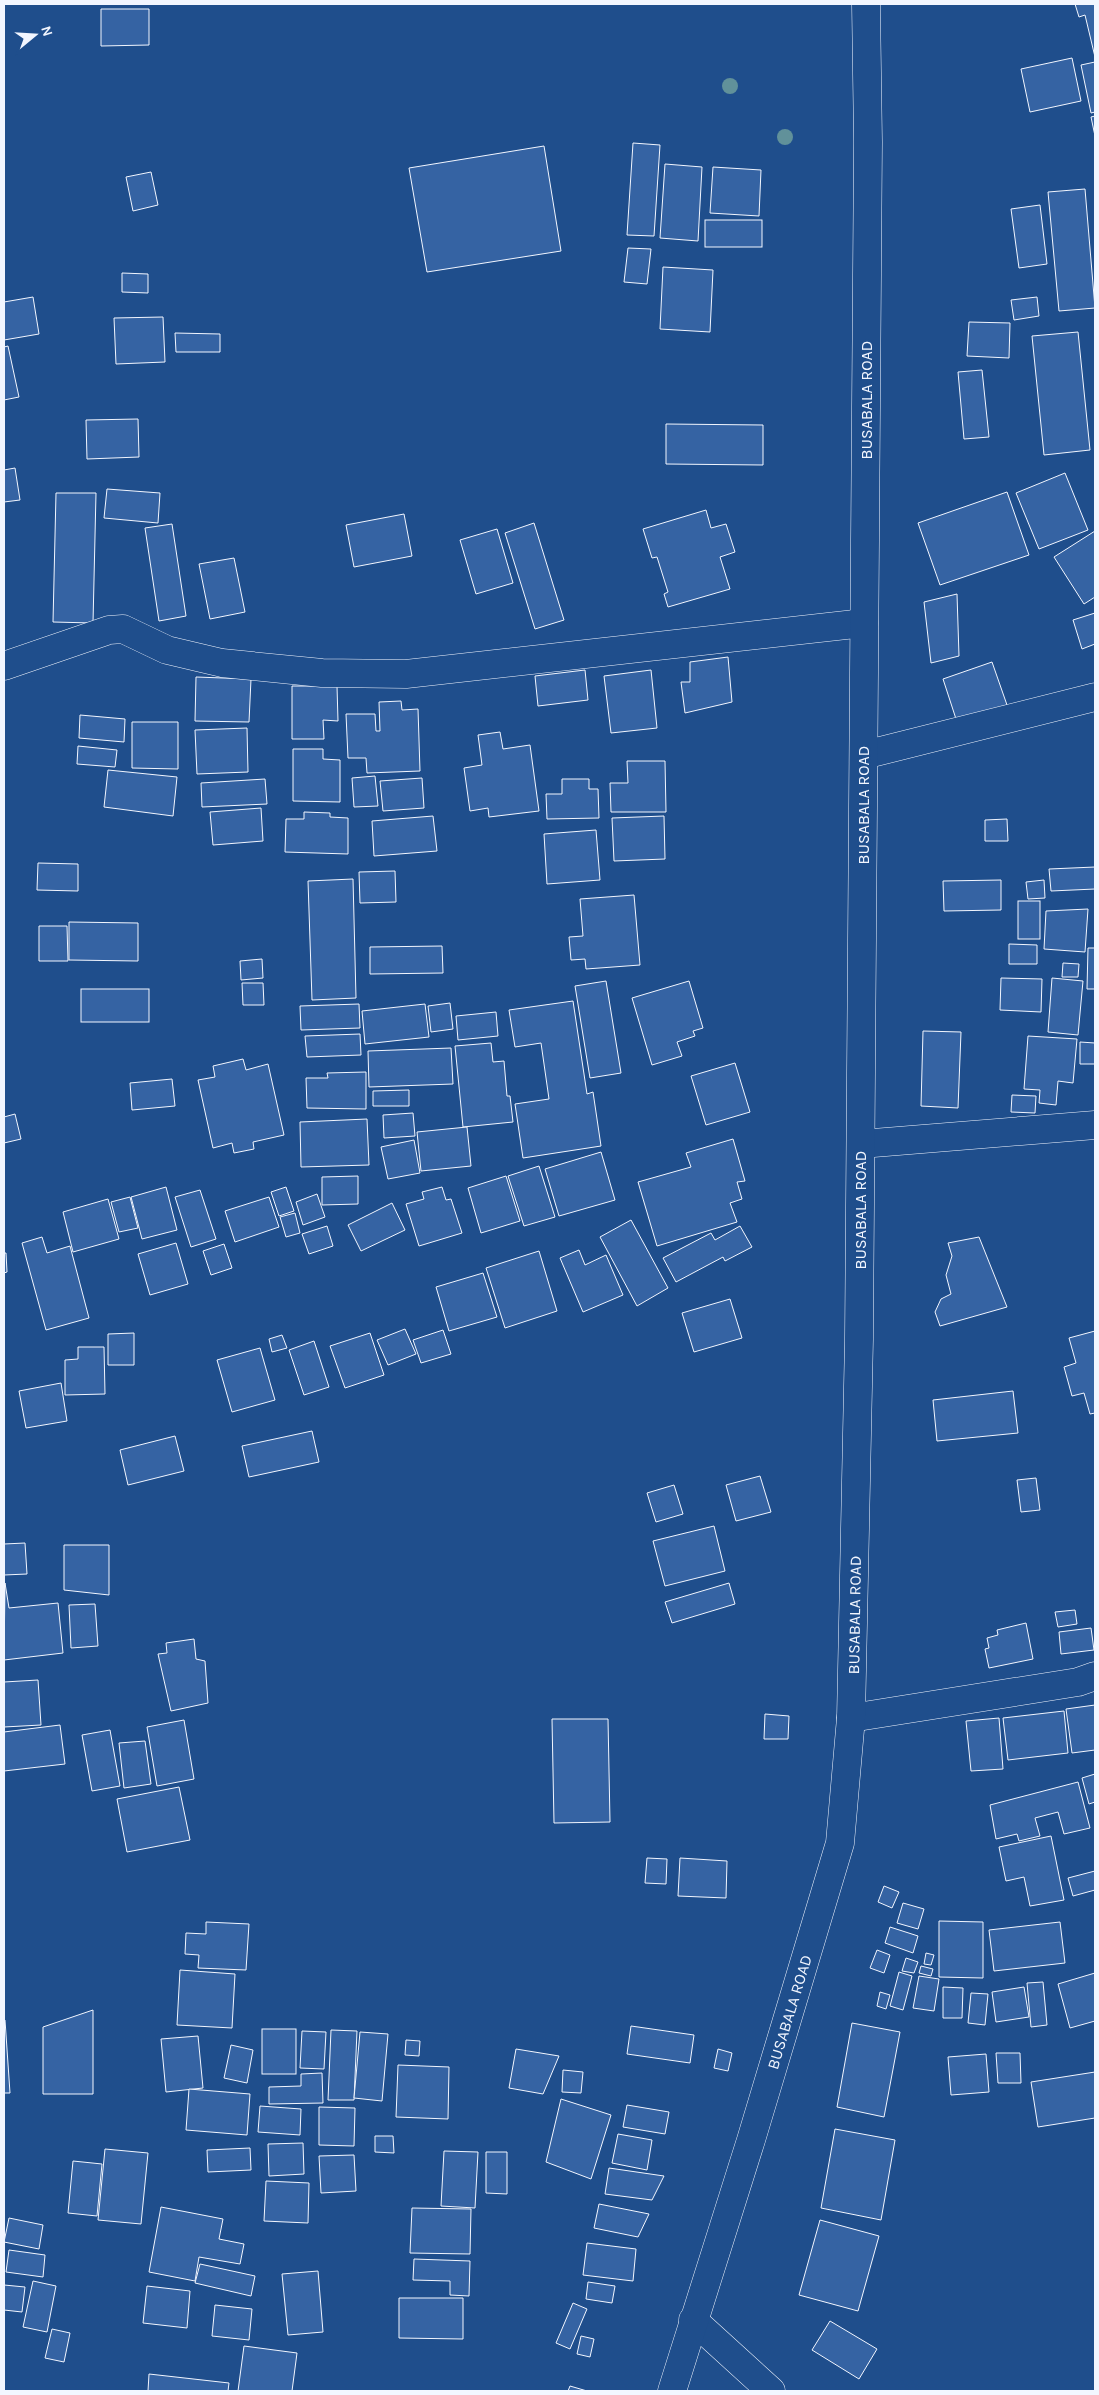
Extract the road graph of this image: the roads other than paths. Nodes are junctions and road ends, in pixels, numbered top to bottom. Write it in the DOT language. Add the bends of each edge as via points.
graph roads {
  1 [pos="866,4"];
  2 [pos="864,622"];
  3 [pos="4,666"];
  4 [pos="1095,697"];
  5 [pos="864,755"];
  6 [pos="1095,1125"];
  7 [pos="861,1144"];
  8 [pos="1095,1676"];
  9 [pos="851,1718"];
  10 [pos="693,2320"];
  11 [pos="672,2391"];
  12 [pos="771,2391"];
  1 -- 2 [label="street, BUSABALA ROAD"];
  2 -- 3 [label="street" via="406,674 322,673 222,662 167,650 123,629 109,630"];
  2 -- 5 [label="street, BUSABALA ROAD"];
  4 -- 5 [label="street"];
  5 -- 7 [label="street, BUSABALA ROAD"];
  6 -- 7 [label="street"];
  7 -- 9 [label="street, BUSABALA ROAD"];
  8 -- 9 [label="street" via="1078,1682"];
  9 -- 10 [label="street, BUSABALA ROAD" via="840,1843 752,2140"];
  10 -- 11 [label="street, BUSABALA ROAD"];
  10 -- 12 [label="street"];
}
